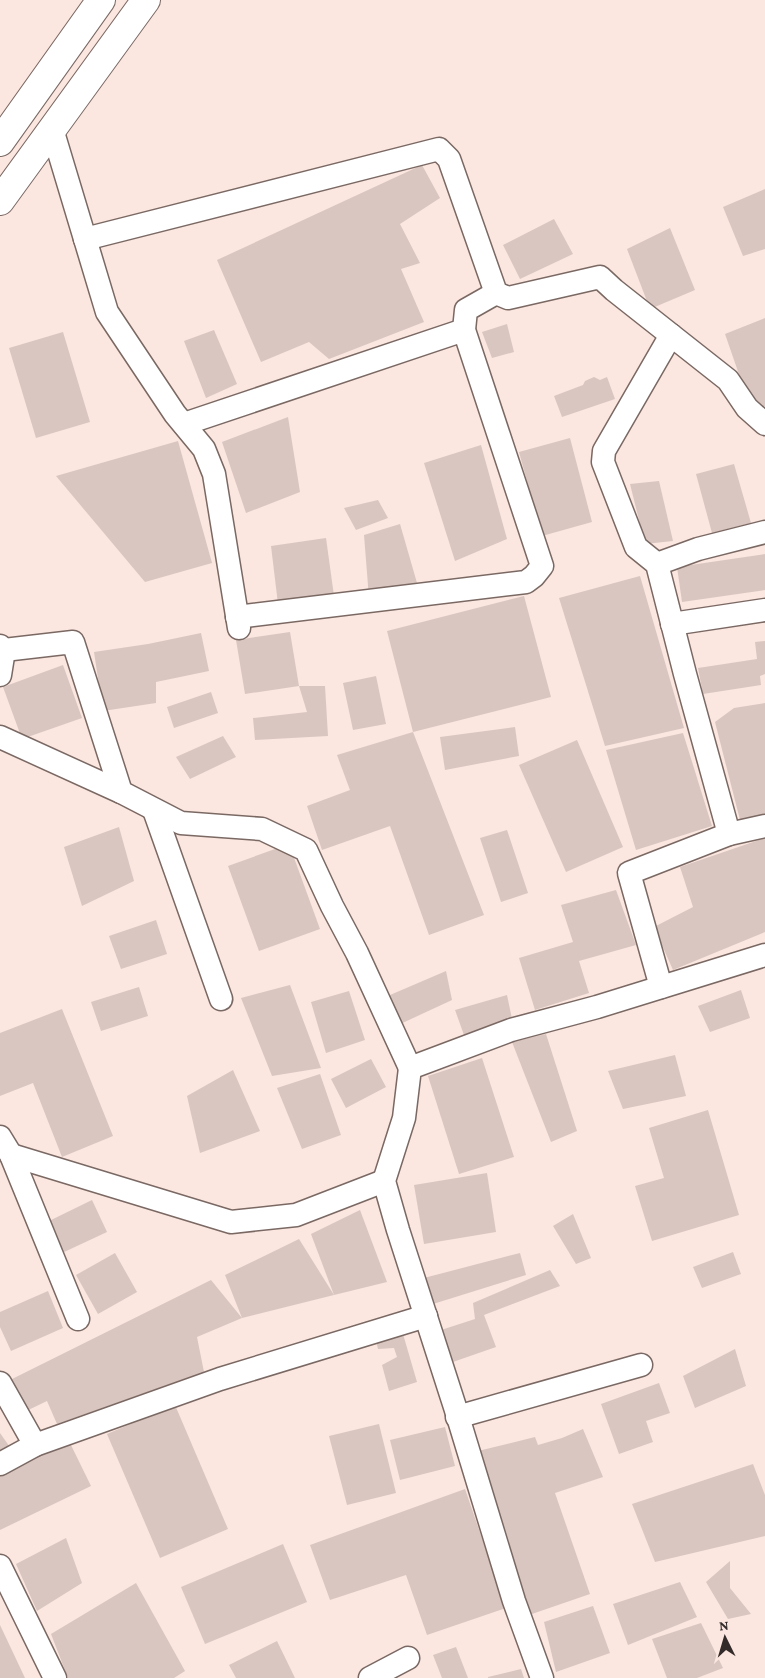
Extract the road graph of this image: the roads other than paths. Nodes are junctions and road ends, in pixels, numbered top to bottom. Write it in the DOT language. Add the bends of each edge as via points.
graph roads {
  1 [pos="101,0"];
  2 [pos="146,0"];
  3 [pos="52,129"];
  4 [pos="0,142"];
  5 [pos="0,201"];
  6 [pos="85,239"];
  7 [pos="496,293"];
  8 [pos="464,330"];
  9 [pos="670,335"];
  10 [pos="184,424"];
  11 [pos="765,424"];
  12 [pos="765,532"];
  13 [pos="656,564"];
  14 [pos="765,610"];
  15 [pos="672,624"];
  16 [pos="2,648"];
  17 [pos="0,675"];
  18 [pos="3,742"];
  19 [pos="121,792"];
  20 [pos="154,810"];
  21 [pos="765,826"];
  22 [pos="730,834"];
  23 [pos="765,955"];
  24 [pos="661,987"];
  25 [pos="221,999"];
  26 [pos="410,1068"];
  27 [pos="6,1146"];
  28 [pos="384,1180"];
  29 [pos="426,1316"];
  30 [pos="78,1319"];
  31 [pos="641,1364"];
  32 [pos="0,1384"];
  33 [pos="457,1417"];
  34 [pos="35,1445"];
  35 [pos="0,1464"];
  36 [pos="0,1566"];
  37 [pos="408,1658"];
  38 [pos="55,1678"];
  39 [pos="370,1678"];
  40 [pos="542,1678"];
  1 -- 4 [label="main road"];
  2 -- 3 [label="main road"];
  3 -- 5 [label="main road"];
  3 -- 6 [label="street"];
  6 -- 7 [label="street" via="439,149 449,159"];
  6 -- 10 [label="street" via="107,312"];
  7 -- 8 [label="street" via="466,310"];
  7 -- 9 [label="street" via="508,298 600,277"];
  8 -- 10 [label="street"];
  8 -- 10 [label="street" via="542,566 526,582 238,622 214,474 204,449"];
  9 -- 11 [label="street" via="728,380 746,408"];
  9 -- 13 [label="street" via="604,452 603,462 636,547"];
  12 -- 13 [label="street" via="698,548"];
  13 -- 15 [label="street"];
  14 -- 15 [label="street"];
  15 -- 22 [label="street"];
  16 -- 17 [label="street"];
  16 -- 19 [label="street" via="72,642"];
  18 -- 19 [label="street"];
  19 -- 20 [label="street"];
  20 -- 25 [label="street"];
  20 -- 26 [label="street" via="180,823 262,829 306,850"];
  21 -- 22 [label="street"];
  22 -- 24 [label="street" via="629,874"];
  23 -- 24 [label="street"];
  24 -- 26 [label="street" via="511,1030"];
  26 -- 28 [label="street" via="404,1118"];
  27 -- 28 [label="street" via="231,1222 296,1215"];
  27 -- 30 [label="street"];
  28 -- 29 [label="street"];
  29 -- 33 [label="street"];
  29 -- 34 [label="street" via="220,1379"];
  31 -- 33 [label="street"];
  32 -- 34 [label="street"];
  33 -- 40 [label="street" via="514,1601"];
  34 -- 35 [label="street"];
  36 -- 38 [label="street"];
  37 -- 39 [label="street"];
}
